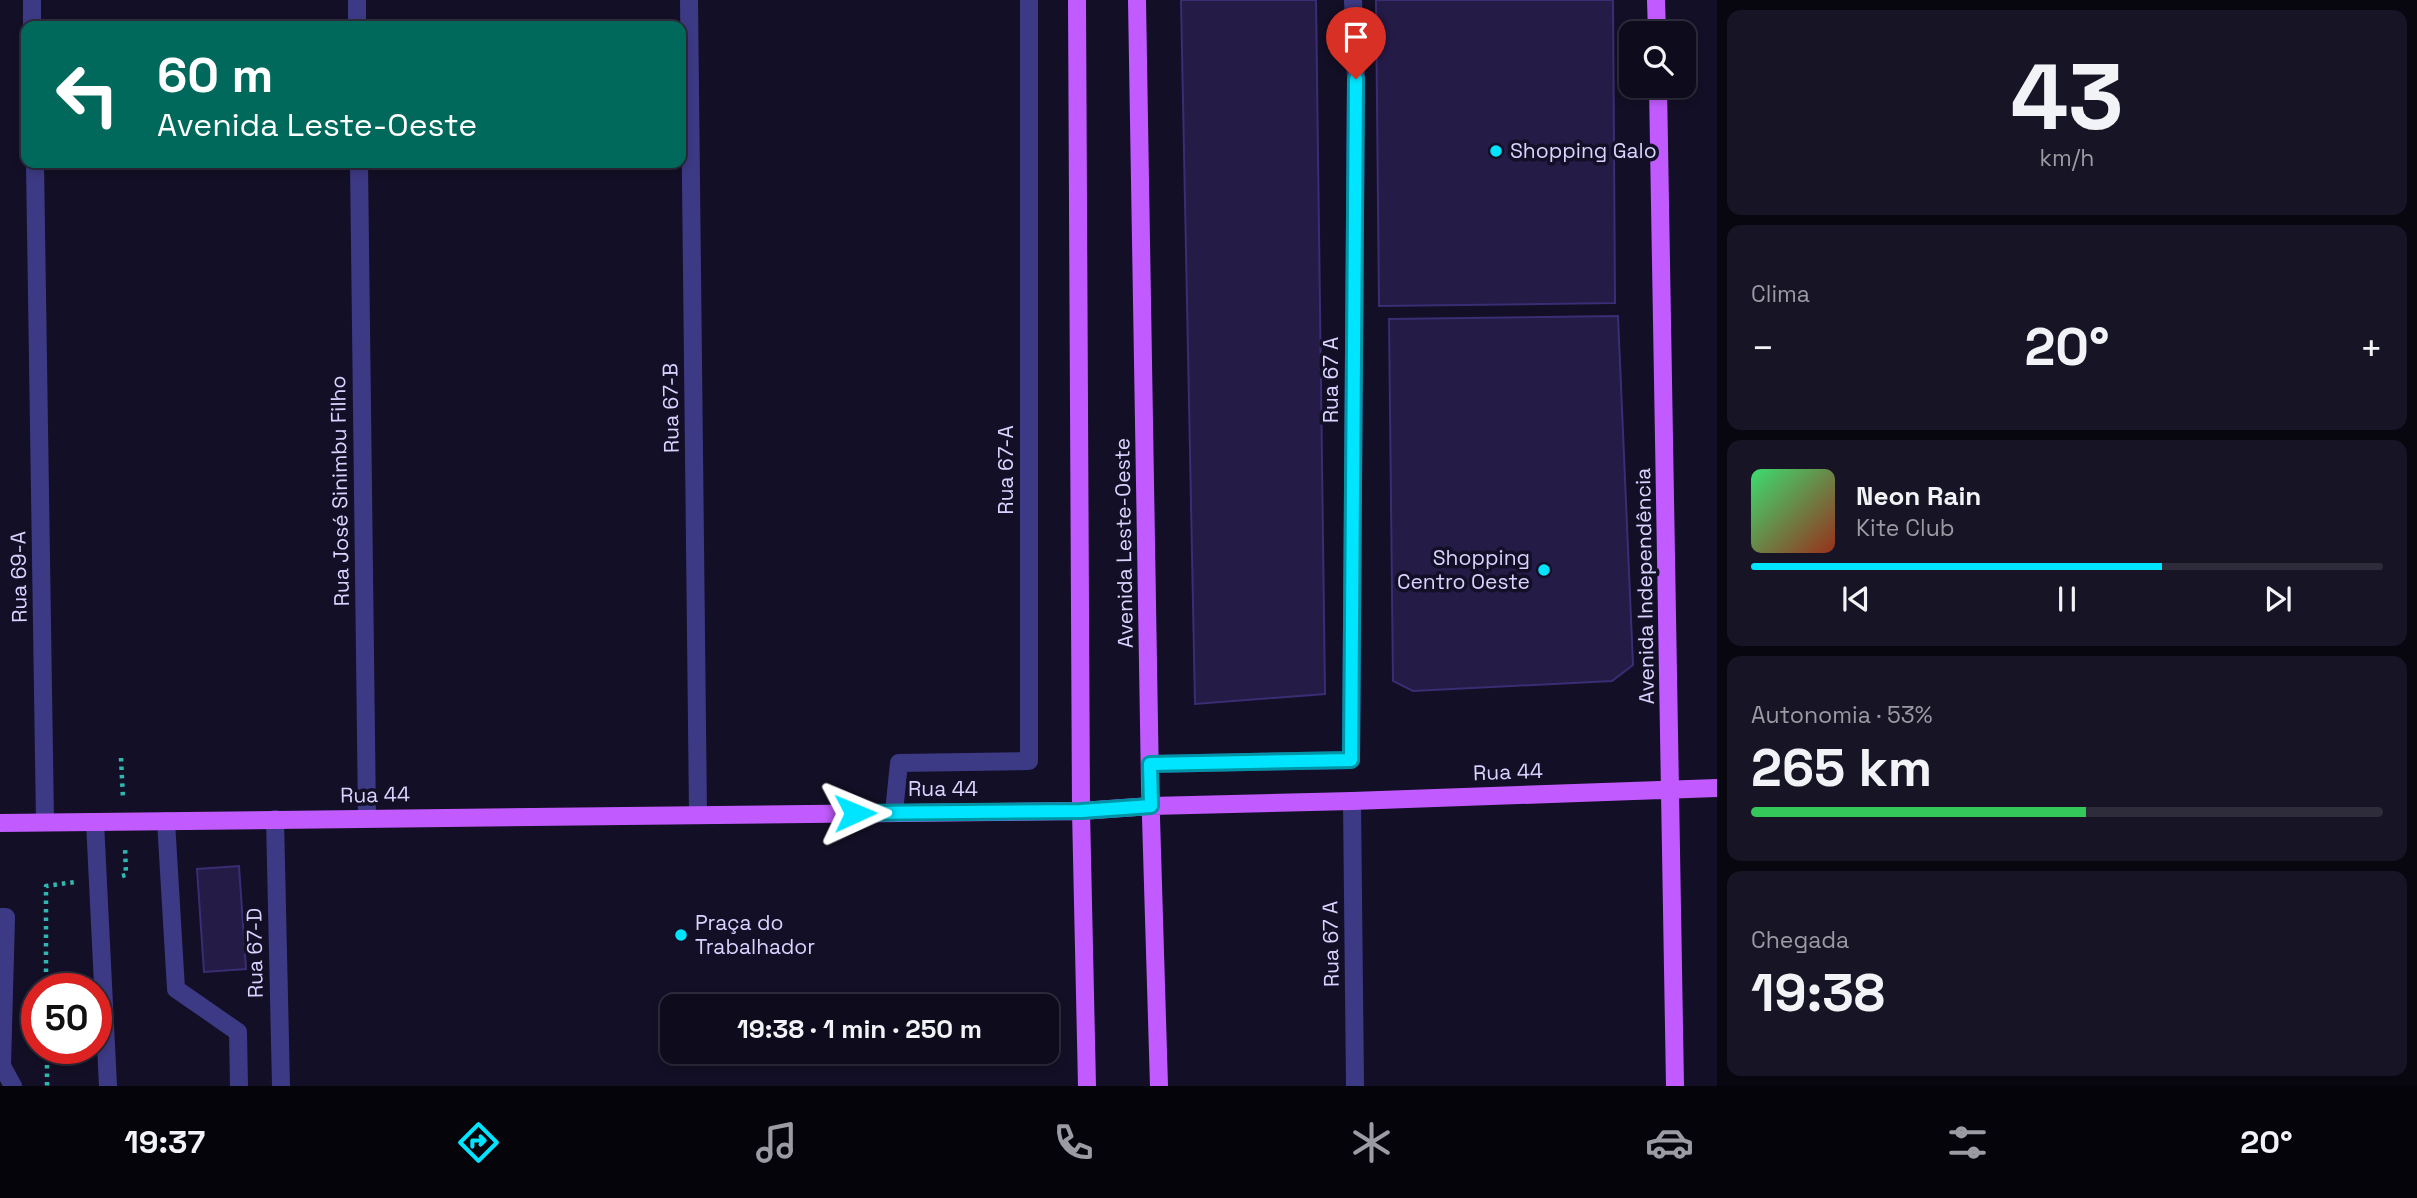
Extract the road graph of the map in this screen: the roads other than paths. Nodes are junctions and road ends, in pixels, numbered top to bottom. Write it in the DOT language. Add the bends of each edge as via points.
graph roads {
  1 [pos="32,0"];
  2 [pos="357,0"];
  3 [pos="689,0"];
  4 [pos="1029,0"];
  5 [pos="1077,0"];
  6 [pos="1137,0"];
  7 [pos="1353,0"];
  8 [pos="1656,0"];
  9 [pos="32,21"];
  10 [pos="357,21"];
  11 [pos="1657,21"];
  12 [pos="1658,98"];
  13 [pos="35,168"];
  14 [pos="359,168"];
  15 [pos="1150,764"];
  16 [pos="1717,788"];
  17 [pos="1671,789"];
  18 [pos="1352,801"];
  19 [pos="1151,806"];
  20 [pos="1081,811"];
  21 [pos="894,812"];
  22 [pos="698,815"];
  23 [pos="367,818"];
  24 [pos="275,819"];
  25 [pos="166,821"];
  26 [pos="45,822"];
  27 [pos="95,822"];
  28 [pos="0,823"];
  29 [pos="0,917"];
  30 [pos="1,1066"];
  31 [pos="13,1086"];
  32 [pos="108,1086"];
  33 [pos="239,1086"];
  34 [pos="281,1086"];
  35 [pos="1087,1086"];
  36 [pos="1159,1086"];
  37 [pos="1355,1086"];
  38 [pos="1675,1086"];
  1 -- 9 [label="street"];
  2 -- 10 [label="street"];
  3 -- 22 [label="street, Rua 67-B"];
  4 -- 21 [label="street, Rua 67-A" via="1029,761 899,763"];
  5 -- 20 [label="main road, Avenida Leste-Oeste"];
  6 -- 15 [label="main road, Avenida Leste-Oeste"];
  7 -- 15 [label="street, Rua 67 A" via="1351,760"];
  8 -- 11 [label="main road"];
  12 -- 17 [label="main road, Avenida Independência"];
  13 -- 26 [label="street, Rua 69-A"];
  14 -- 23 [label="street, Rua José Sinimbu Filho"];
  15 -- 19 [label="main road, Avenida Leste-Oeste"];
  16 -- 17 [label="main road, Rua 44"];
  17 -- 18 [label="main road, Rua 44"];
  17 -- 38 [label="main road, Avenida Independência"];
  18 -- 19 [label="main road, Rua 44"];
  18 -- 37 [label="street, Rua 67 A"];
  19 -- 20 [label="main road, Rua 44"];
  19 -- 36 [label="main road, Avenida Leste-Oeste"];
  20 -- 21 [label="main road, Rua 44"];
  20 -- 35 [label="main road, Avenida Leste-Oeste"];
  21 -- 22 [label="main road, Rua 44"];
  22 -- 23 [label="main road, Rua 44"];
  23 -- 24 [label="main road, Rua 44"];
  24 -- 25 [label="main road, Rua 44"];
  24 -- 34 [label="street, Rua 67-D"];
  25 -- 27 [label="main road, Rua 44"];
  25 -- 33 [label="street" via="176,989 238,1032"];
  26 -- 27 [label="main road, Rua 44"];
  26 -- 28 [label="main road, Rua 44"];
  27 -- 32 [label="street"];
  29 -- 30 [label="street" via="6,917"];
  30 -- 31 [label="street"];
}
